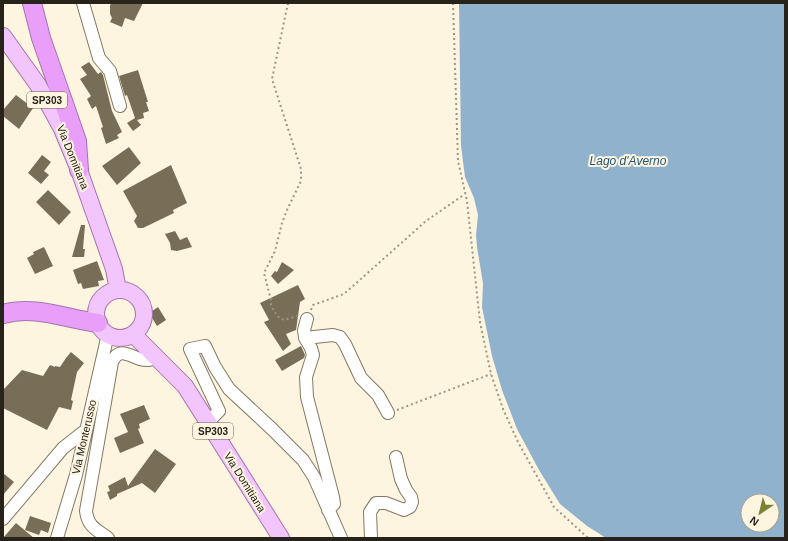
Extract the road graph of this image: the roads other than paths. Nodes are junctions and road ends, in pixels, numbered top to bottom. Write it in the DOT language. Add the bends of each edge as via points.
graph roads {
  1 [pos="32,3"];
  2 [pos="83,3"];
  3 [pos="3,36"];
  4 [pos="120,106"];
  5 [pos="79,170"];
  6 [pos="118,290"];
  7 [pos="3,314"];
  8 [pos="307,319"];
  9 [pos="103,329"];
  10 [pos="133,334"];
  11 [pos="306,338"];
  12 [pos="155,356"];
  13 [pos="388,413"];
  14 [pos="208,422"];
  15 [pos="86,430"];
  16 [pos="396,457"];
  17 [pos="328,510"];
  18 [pos="3,519"];
  19 [pos="57,538"];
  20 [pos="108,538"];
  21 [pos="281,538"];
  22 [pos="341,538"];
  23 [pos="371,538"];
  1 -- 5 [label="highway" via="41,38 77,141"];
  2 -- 4 [label="street" via="99,58 110,71"];
  3 -- 5 [label="main road, Via Domitiana / SP303" via="34,79 50,107"];
  5 -- 6 [label="main road, Via Domitiana / SP303" via="114,269"];
  6 -- 9 [label="main road" via="101,298 96,310"];
  6 -- 10 [label="main road" via="136,296 142,306 143,318 138,330"];
  7 -- 9 [label="highway" via="33,310"];
  8 -- 11 [label="street" via="304,330"];
  9 -- 10 [label="main road" via="120,338"];
  9 -- 15 [label="street, Via Monterusso"];
  10 -- 12 [label="main road, Via Domitiana / SP303"];
  11 -- 13 [label="street" via="333,335 340,337 360,378 378,395"];
  11 -- 17 [label="street" via="313,355 306,376 307,397 334,504"];
  12 -- 14 [label="main road, Via Domitiana / SP303" via="185,386"];
  12 -- 20 [label="street" via="149,360 120,353 112,362 86,512 91,525"];
  14 -- 17 [label="street" via="218,411 190,349 205,346 228,389 303,460 314,477"];
  14 -- 21 [label="main road, Via Domitiana / SP303"];
  15 -- 18 [label="street" via="63,448"];
  15 -- 19 [label="street, Via Monterusso" via="76,475"];
  16 -- 23 [label="street" via="401,479 412,502 410,507 404,510 386,503 376,503 370,512"];
  17 -- 22 [label="street"];
}
